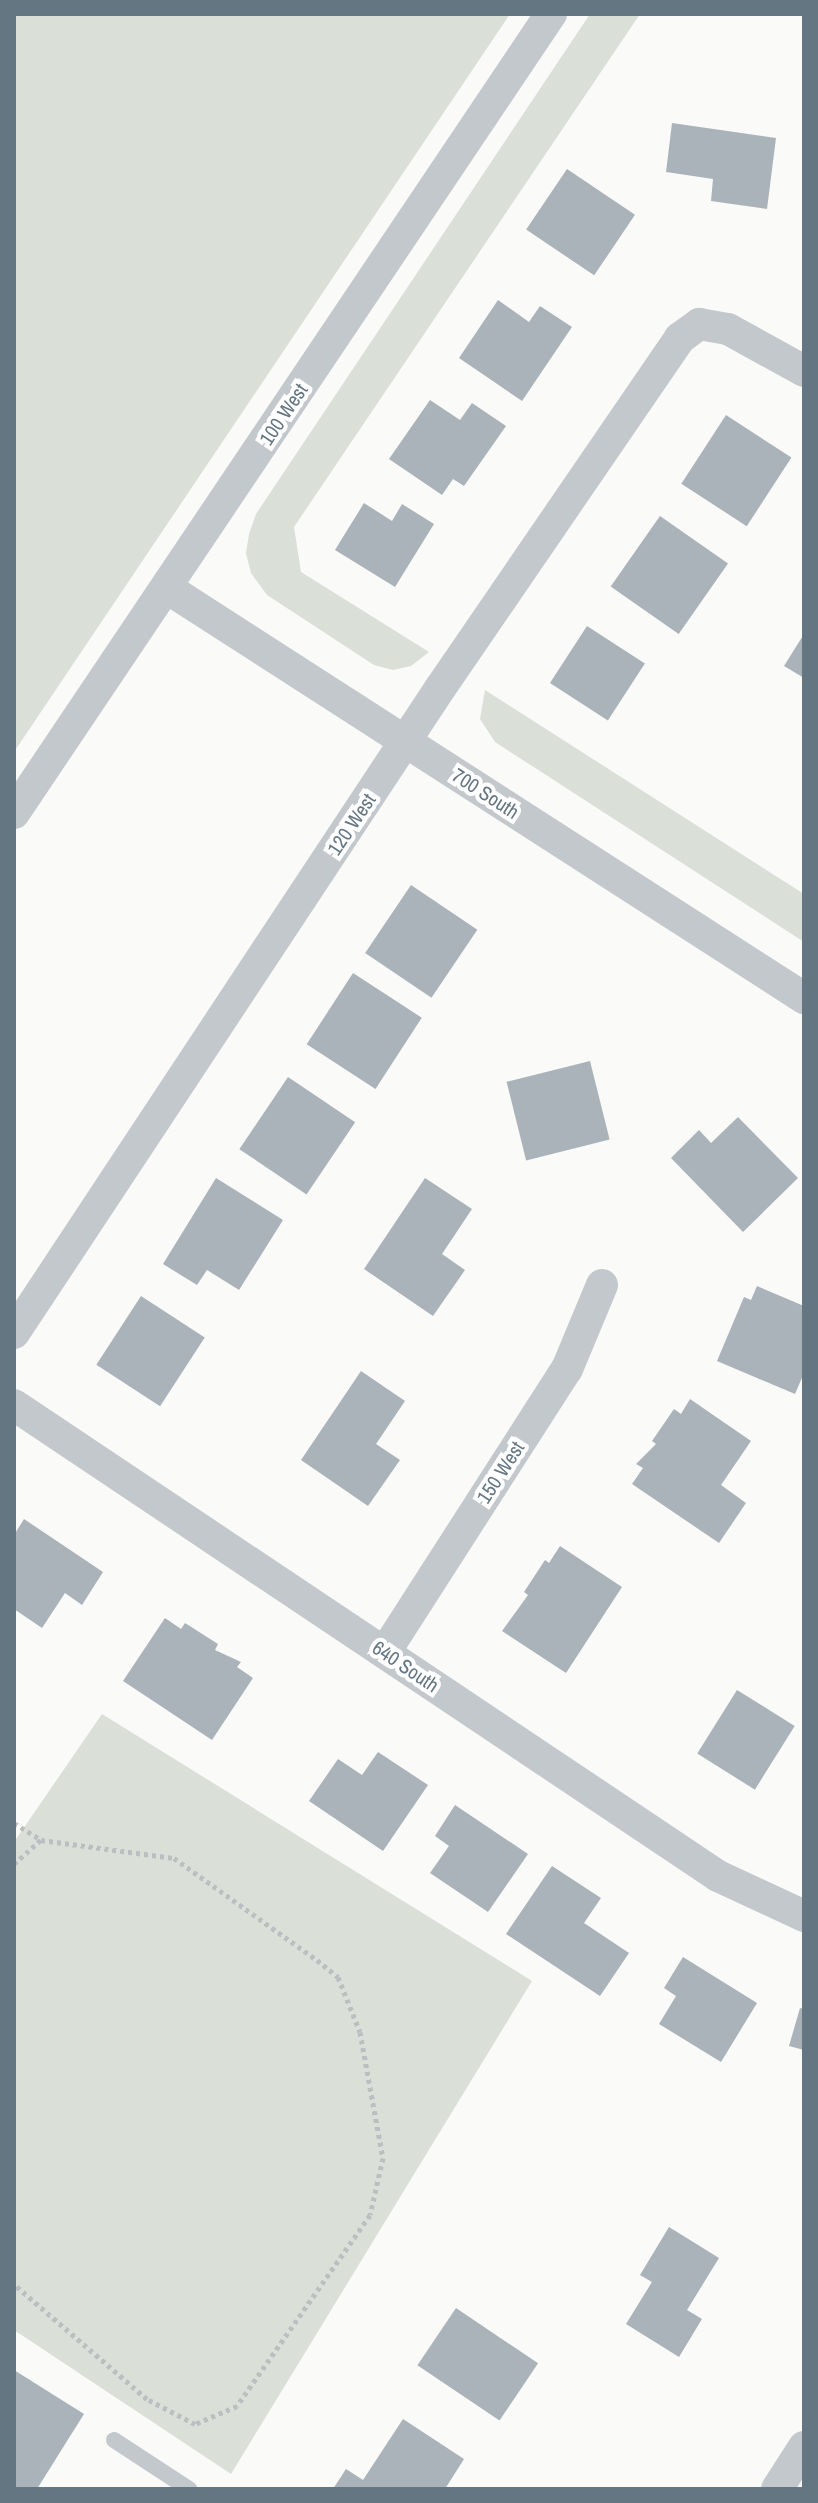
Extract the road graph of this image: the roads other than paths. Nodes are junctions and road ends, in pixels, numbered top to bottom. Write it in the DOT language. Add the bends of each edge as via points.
graph roads {
  1 [pos="551,14"];
  2 [pos="804,371"];
  3 [pos="167,588"];
  4 [pos="405,741"];
  5 [pos="14,813"];
  6 [pos="804,998"];
  7 [pos="602,1285"];
  8 [pos="14,1333"];
  9 [pos="14,1405"];
  10 [pos="385,1652"];
  11 [pos="804,1916"];
  12 [pos="114,2440"];
  13 [pos="804,2447"];
  14 [pos="189,2489"];
  15 [pos="777,2489"];
  1 -- 3 [label="street, 100 West"];
  2 -- 4 [label="street, 120 West" via="758,342 699,324 664,358"];
  3 -- 4 [label="street, 700 South"];
  3 -- 5 [label="street, 100 West"];
  4 -- 6 [label="street, 700 South"];
  4 -- 8 [label="street, 120 West"];
  7 -- 10 [label="street, 150 West" via="567,1369"];
  9 -- 10 [label="street, 640 South"];
  10 -- 11 [label="street, 640 South" via="718,1876"];
  12 -- 14 [label="lane"];
  13 -- 15 [label="street"];
}
